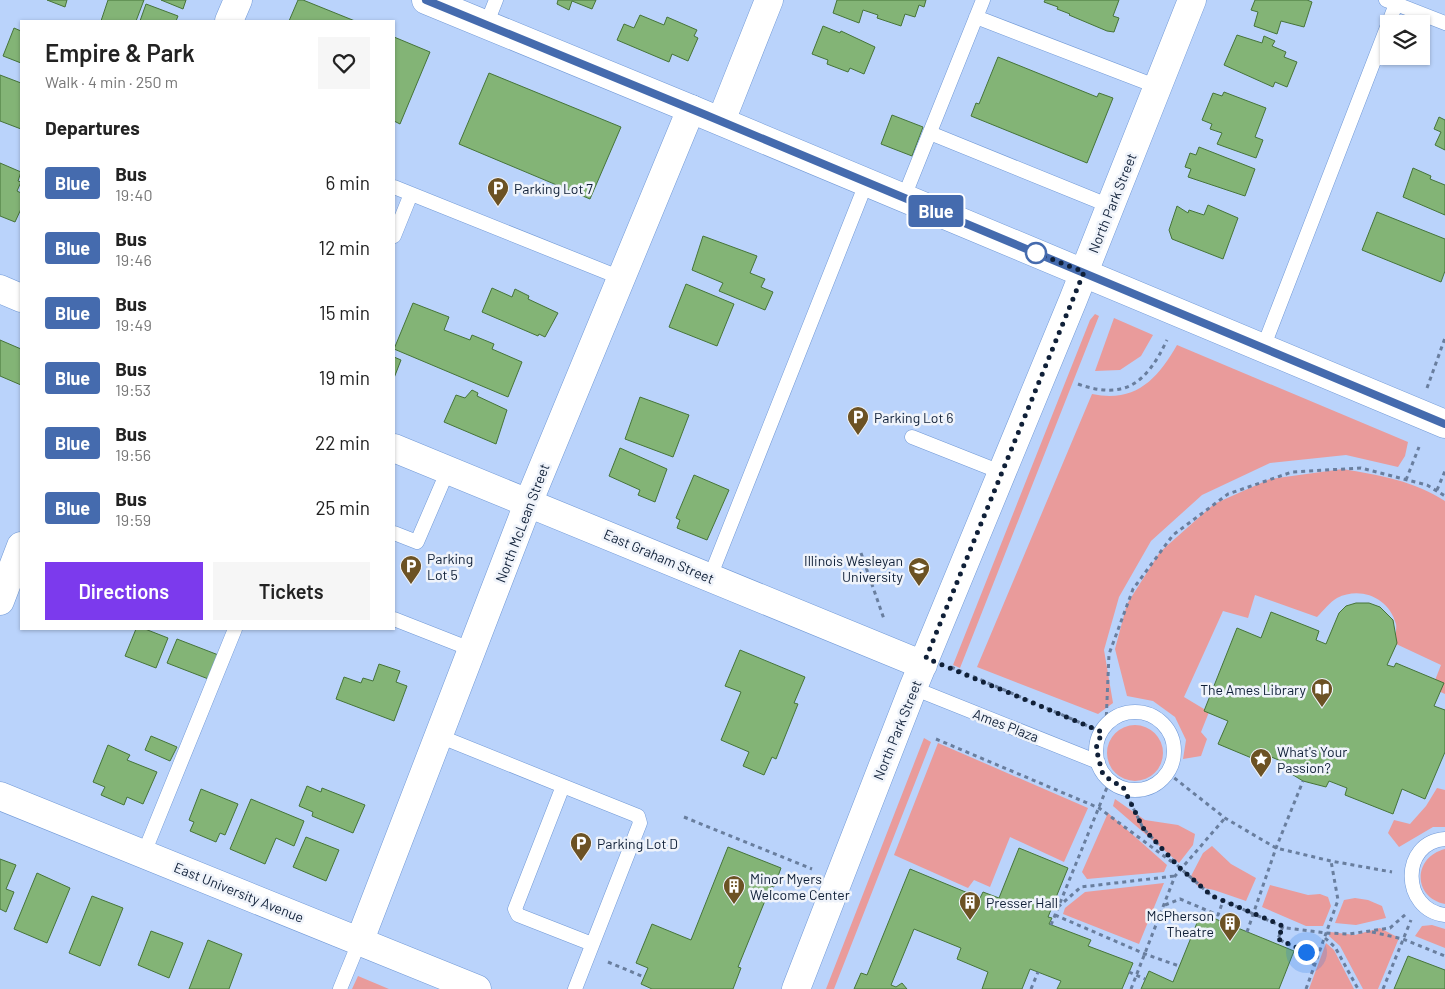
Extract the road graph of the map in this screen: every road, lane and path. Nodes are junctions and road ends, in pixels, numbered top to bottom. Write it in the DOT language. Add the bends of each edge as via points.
graph roads {
  1 [pos="238,0"];
  2 [pos="426,0"];
  3 [pos="496,0"];
  4 [pos="769,0"];
  5 [pos="983,0"];
  6 [pos="1192,0"];
  7 [pos="1391,2"];
  8 [pos="976,17"];
  9 [pos="230,20"];
  10 [pos="1445,23"];
  11 [pos="486,25"];
  12 [pos="1158,87"];
  13 [pos="691,109"];
  14 [pos="722,121"];
  15 [pos="930,133"];
  16 [pos="867,182"];
  17 [pos="395,187"];
  18 [pos="411,194"];
  19 [pos="904,198"];
  20 [pos="1110,206"];
  21 [pos="395,234"];
  22 [pos="1084,272"];
  23 [pos="621,278"];
  24 [pos="0,289"];
  25 [pos="20,298"];
  26 [pos="1166,340"];
  27 [pos="1263,348"];
  28 [pos="1078,384"];
  29 [pos="1445,424"];
  30 [pos="912,437"];
  31 [pos="1419,447"];
  32 [pos="395,448"];
  33 [pos="448,470"];
  34 [pos="1445,471"];
  35 [pos="1003,473"];
  36 [pos="1406,480"];
  37 [pos="1437,490"];
  38 [pos="1445,496"];
  39 [pos="529,502"];
  40 [pos="395,533"];
  41 [pos="20,549"];
  42 [pos="861,553"];
  43 [pos="710,577"];
  44 [pos="0,601"];
  45 [pos="395,619"];
  46 [pos="884,619"];
  47 [pos="235,630"];
  48 [pos="474,650"];
  49 [pos="921,670"];
  50 [pos="1104,728"];
  51 [pos="439,736"];
  52 [pos="936,739"];
  53 [pos="1098,762"];
  54 [pos="1168,773"];
  55 [pos="1110,780"];
  56 [pos="1303,781"];
  57 [pos="563,786"];
  58 [pos="1123,787"];
  59 [pos="0,796"];
  60 [pos="1100,808"];
  61 [pos="684,818"];
  62 [pos="1225,818"];
  63 [pos="1445,839"];
  64 [pos="1276,848"];
  65 [pos="144,853"];
  66 [pos="1331,862"];
  67 [pos="1180,868"];
  68 [pos="812,869"];
  69 [pos="1175,876"];
  70 [pos="1410,876"];
  71 [pos="1223,901"];
  72 [pos="1420,902"];
  73 [pos="1164,905"];
  74 [pos="1058,907"];
  75 [pos="1253,913"];
  76 [pos="1055,915"];
  77 [pos="1445,915"];
  78 [pos="1051,925"];
  79 [pos="1283,926"];
  80 [pos="1390,928"];
  81 [pos="1247,932"];
  82 [pos="1371,932"];
  83 [pos="1326,933"];
  84 [pos="1324,938"];
  85 [pos="1404,939"];
  86 [pos="360,940"];
  87 [pos="590,949"];
  88 [pos="1145,954"];
  89 [pos="1445,956"];
  90 [pos="1179,966"];
  91 [pos="1314,966"];
  92 [pos="1038,972"];
  93 [pos="1129,972"];
  94 [pos="1137,975"];
  95 [pos="644,977"];
  96 [pos="1145,979"];
  97 [pos="340,989"];
  98 [pos="478,989"];
  99 [pos="575,989"];
  100 [pos="796,989"];
  101 [pos="1031,989"];
  102 [pos="1131,989"];
  103 [pos="1306,989"];
  104 [pos="1358,989"];
  105 [pos="1383,989"];
  1 -- 9 [label="street"];
  2 -- 11 [label="street"];
  3 -- 11 [label="lane"];
  4 -- 14 [label="street"];
  5 -- 8 [label="lane"];
  6 -- 12 [label="street, North Park Street"];
  7 -- 10 [label="lane"];
  7 -- 27 [label="lane"];
  8 -- 12 [label="lane"];
  8 -- 15 [label="lane"];
  11 -- 13 [label="street"];
  12 -- 20 [label="street, North Park Street"];
  13 -- 14 [label="street"];
  13 -- 23 [label="street, North McLean Street"];
  14 -- 16 [label="street"];
  15 -- 19 [label="lane"];
  15 -- 20 [label="lane"];
  16 -- 19 [label="street"];
  16 -- 43 [label="lane"];
  17 -- 18 [label="lane"];
  18 -- 21 [label="lane"];
  18 -- 23 [label="lane"];
  19 -- 22 [label="street"];
  20 -- 22 [label="street, North Park Street"];
  22 -- 27 [label="street"];
  22 -- 35 [label="street, North Park Street"];
  23 -- 39 [label="street, North McLean Street"];
  24 -- 25 [label="street"];
  26 -- 28 [label="path" via="1148,374 1135,383 1104,391"];
  27 -- 29 [label="street"];
  30 -- 35 [label="lane"];
  31 -- 36 [label="path"];
  32 -- 33 [label="street, East Graham Street"];
  33 -- 39 [label="street, East Graham Street"];
  33 -- 40 [label="lane" via="417,542"];
  34 -- 37 [label="path"];
  35 -- 49 [label="street, North Park Street"];
  36 -- 37 [label="path"];
  36 -- 50 [label="path" via="1360,468 1292,472 1228,494 1173,535 1133,589 1109,654"];
  37 -- 38 [label="path"];
  39 -- 43 [label="street, East Graham Street"];
  39 -- 48 [label="street, North McLean Street"];
  41 -- 44 [label="street"];
  42 -- 46 [label="path"];
  43 -- 49 [label="street, East Graham Street"];
  45 -- 48 [label="lane"];
  47 -- 65 [label="lane"];
  48 -- 51 [label="street, North McLean Street"];
  49 -- 50 [label="path"];
  49 -- 53 [label="lane, Ames Plaza"];
  49 -- 100 [label="street, North Park Street"];
  50 -- 53 [label="lane" via="1096,748"];
  50 -- 54 [label="lane" via="1116,716 1129,712 1148,714 1164,724 1172,735 1174,748"];
  51 -- 57 [label="lane"];
  51 -- 86 [label="street, North McLean Street"];
  52 -- 60 [label="path"];
  53 -- 55 [label="lane"];
  54 -- 58 [label="lane" via="1147,788 1134,790"];
  54 -- 62 [label="path"];
  55 -- 58 [label="lane"];
  55 -- 60 [label="path"];
  56 -- 64 [label="path"];
  57 -- 87 [label="lane" via="514,909 518,915"];
  57 -- 87 [label="lane" via="638,816 640,823"];
  58 -- 67 [label="path" via="1143,828"];
  59 -- 65 [label="street, East University Avenue"];
  60 -- 67 [label="path"];
  60 -- 74 [label="path"];
  61 -- 68 [label="path"];
  62 -- 64 [label="path"];
  62 -- 67 [label="path"];
  63 -- 70 [label="lane" via="1428,844 1419,852 1412,863"];
  64 -- 66 [label="path"];
  64 -- 75 [label="path"];
  65 -- 86 [label="street, East University Avenue"];
  66 -- 70 [label="path"];
  66 -- 83 [label="path" via="1338,900"];
  67 -- 69 [label="path"];
  67 -- 71 [label="path" via="1212,896"];
  69 -- 73 [label="path"];
  69 -- 74 [label="path" via="1082,887"];
  70 -- 72 [label="lane"];
  71 -- 73 [label="path" via="1218,915 1180,900"];
  71 -- 75 [label="path"];
  72 -- 77 [label="lane"];
  72 -- 85 [label="path"];
  73 -- 88 [label="path"];
  74 -- 76 [label="path"];
  75 -- 79 [label="path"];
  75 -- 81 [label="path"];
  76 -- 78 [label="path"];
  76 -- 88 [label="path"];
  79 -- 83 [label="path"];
  79 -- 91 [label="path" via="1278,939 1306,952"];
  80 -- 82 [label="path"];
  82 -- 83 [label="path"];
  82 -- 85 [label="path"];
  83 -- 84 [label="path"];
  84 -- 91 [label="path"];
  84 -- 104 [label="path" via="1335,947"];
  85 -- 89 [label="path"];
  85 -- 105 [label="path"];
  86 -- 97 [label="lane"];
  86 -- 98 [label="street, East University Avenue"];
  87 -- 95 [label="path"];
  87 -- 99 [label="lane"];
  88 -- 90 [label="path"];
  88 -- 94 [label="path"];
  91 -- 103 [label="path"];
  92 -- 101 [label="path"];
  93 -- 94 [label="path"];
  94 -- 96 [label="path"];
  94 -- 102 [label="path"];
}
